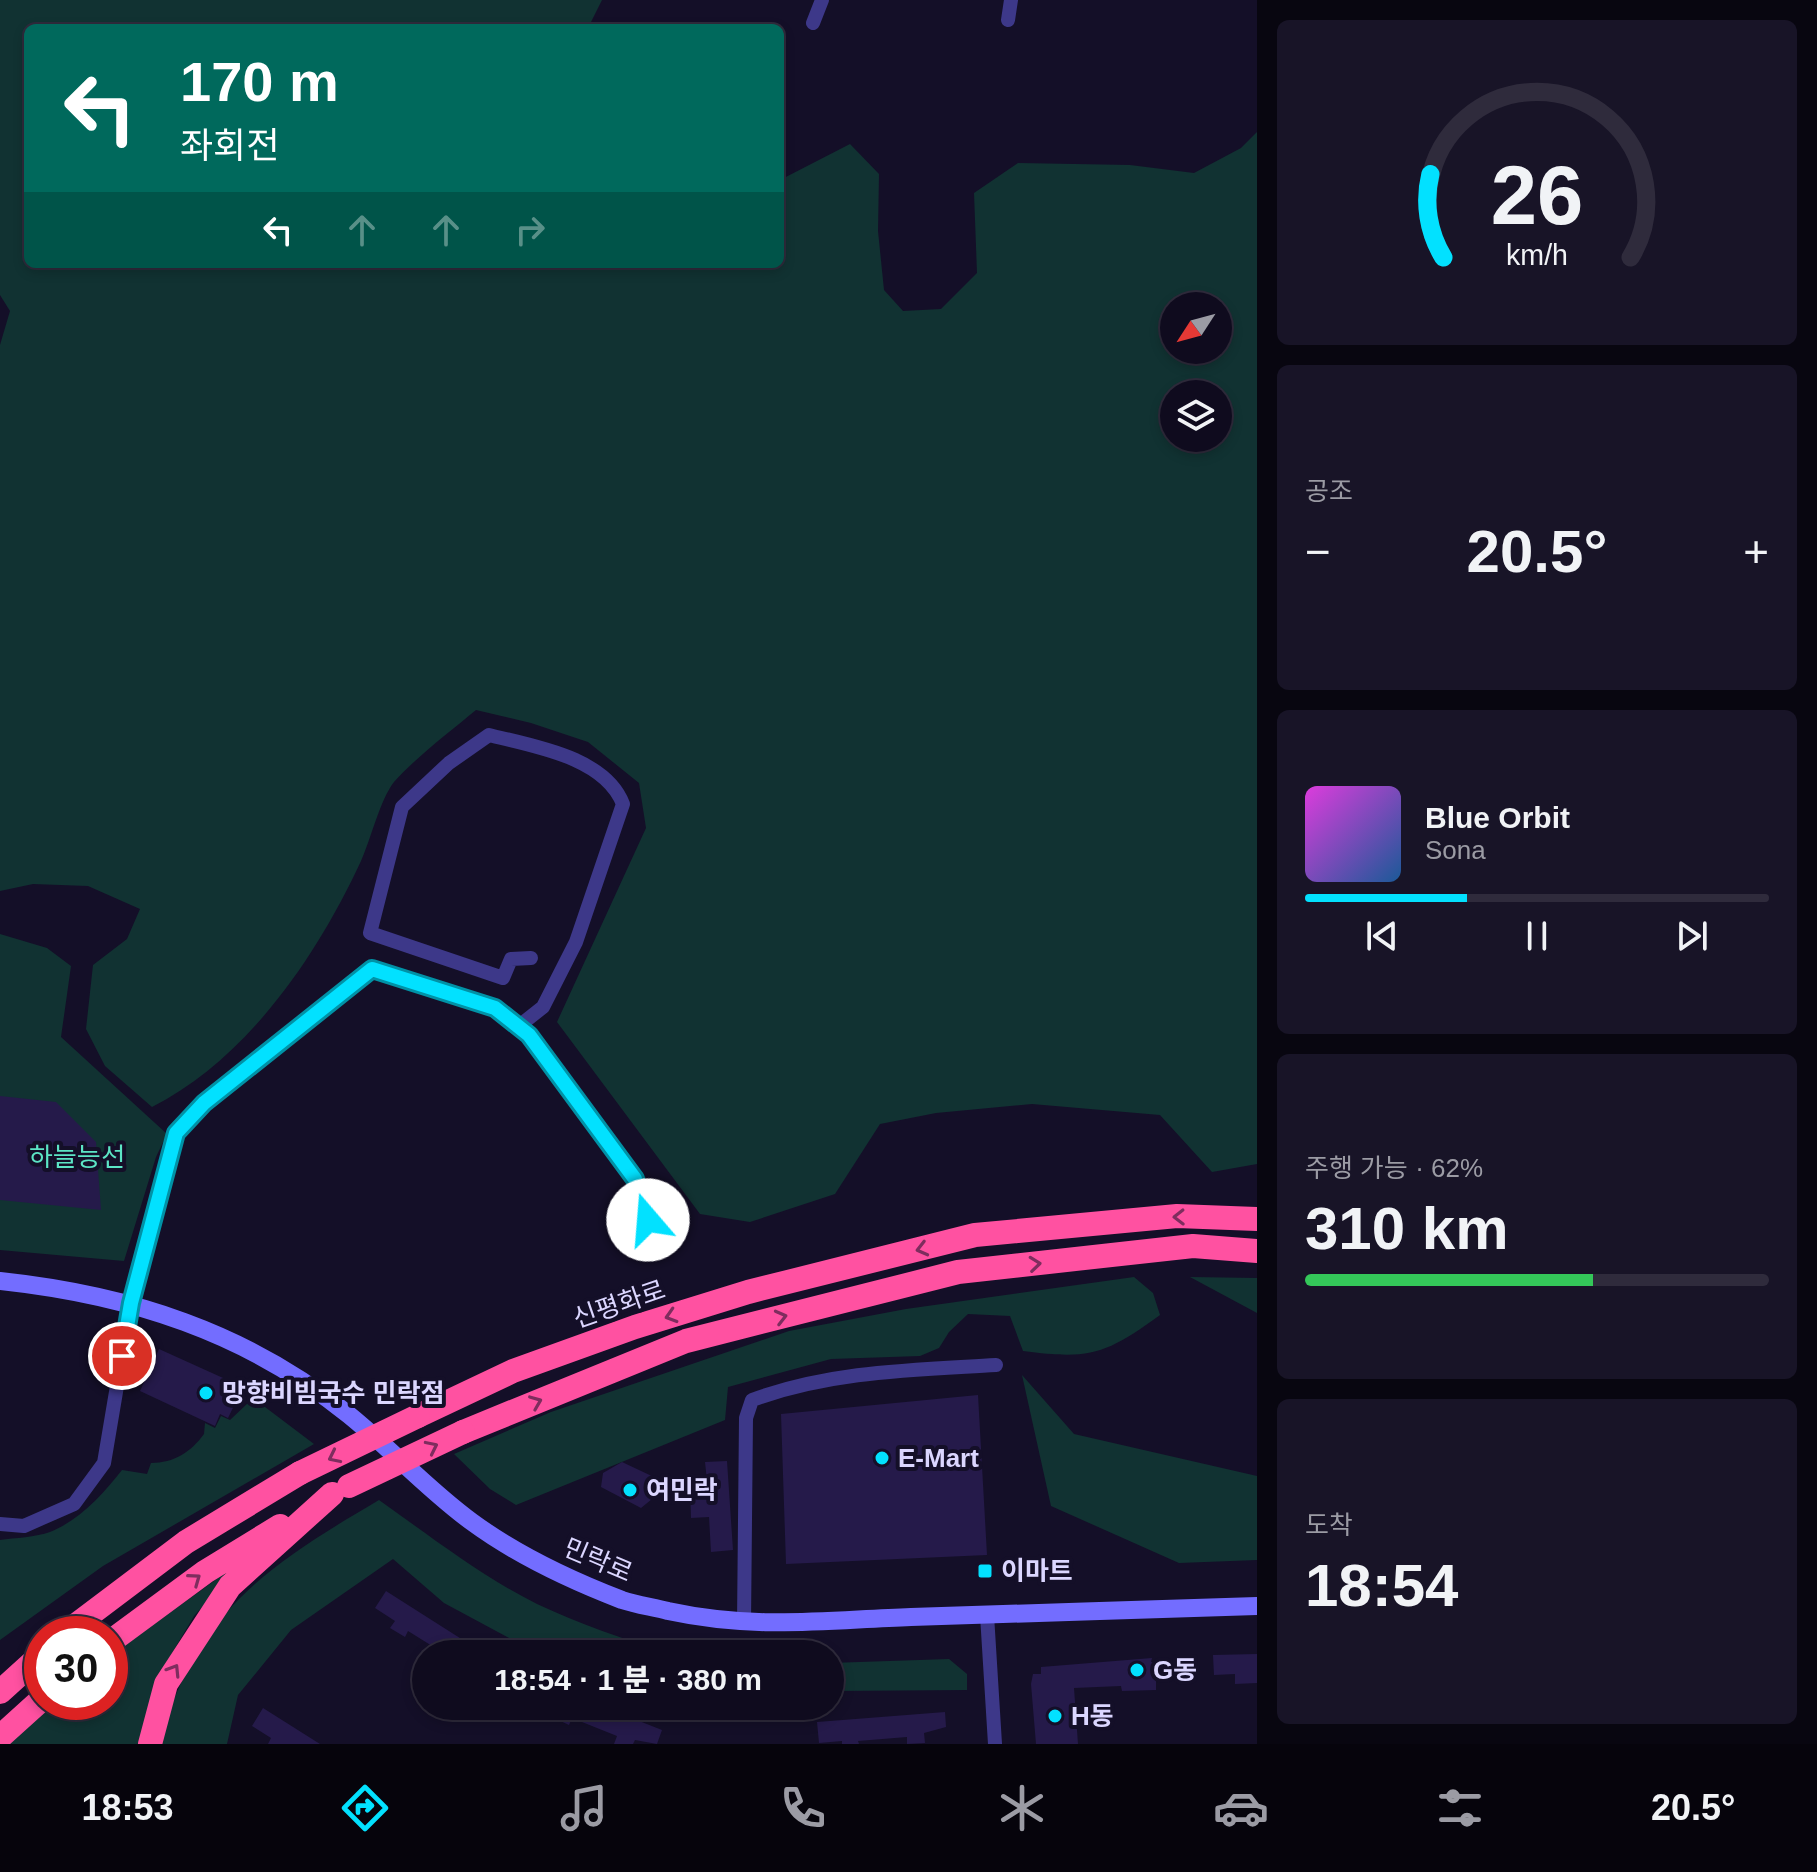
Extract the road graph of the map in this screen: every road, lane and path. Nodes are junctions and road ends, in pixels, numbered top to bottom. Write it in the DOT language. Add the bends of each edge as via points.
graph roads {
  1 [pos="822,0"];
  2 [pos="1011,0"];
  3 [pos="1008,20"];
  4 [pos="813,23"];
  5 [pos="531,958"];
  6 [pos="519,1026"];
  7 [pos="1257,1219"];
  8 [pos="648,1220"];
  9 [pos="1257,1251"];
  10 [pos="0,1281"];
  11 [pos="131,1303"];
  12 [pos="996,1365"];
  13 [pos="340,1490"];
  14 [pos="0,1524"];
  15 [pos="1257,1606"];
  16 [pos="987,1615"];
  17 [pos="88,1616"];
  18 [pos="744,1623"];
  19 [pos="128,1629"];
  20 [pos="24,1670"];
  21 [pos="0,1692"];
  22 [pos="24,1715"];
  23 [pos="0,1737"];
  24 [pos="150,1744"];
  25 [pos="995,1744"];
  1 -- 4 [label="street"];
  2 -- 3 [label="street"];
  5 -- 6 [label="street" via="511,959 503,978 370,933 402,807 489,735 568,755 617,788 623,804 576,942 543,1007"];
  6 -- 8 [label="street" via="635,1179"];
  6 -- 11 [label="street" via="495,1008 372,969 204,1103 176,1133"];
  7 -- 17 [label="highway, 신평화로, one-way, bridge" via="1177,1216 975,1235 748,1292 635,1327 513,1371 300,1473 186,1542"];
  13 -- 9 [label="highway, one-way, bridge" via="463,1432 686,1341 958,1272 1193,1246"];
  10 -- 11 [label="main road, 민락로"];
  11 -- 14 [label="street" via="104,1463 74,1504 24,1526"];
  11 -- 18 [label="main road, 민락로" via="189,1321 284,1369 349,1415 472,1522 539,1564 625,1601"];
  12 -- 18 [label="street" via="845,1375 752,1400 746,1418"];
  19 -- 13 [label="highway, one-way" via="205,1572"];
  24 -- 13 [label="highway, one-way" via="166,1684 230,1586"];
  15 -- 16 [label="main road, 민락로"];
  16 -- 18 [label="main road, 민락로"];
  16 -- 25 [label="street"];
  20 -- 21 [label="highway"];
  22 -- 23 [label="highway"];
}
